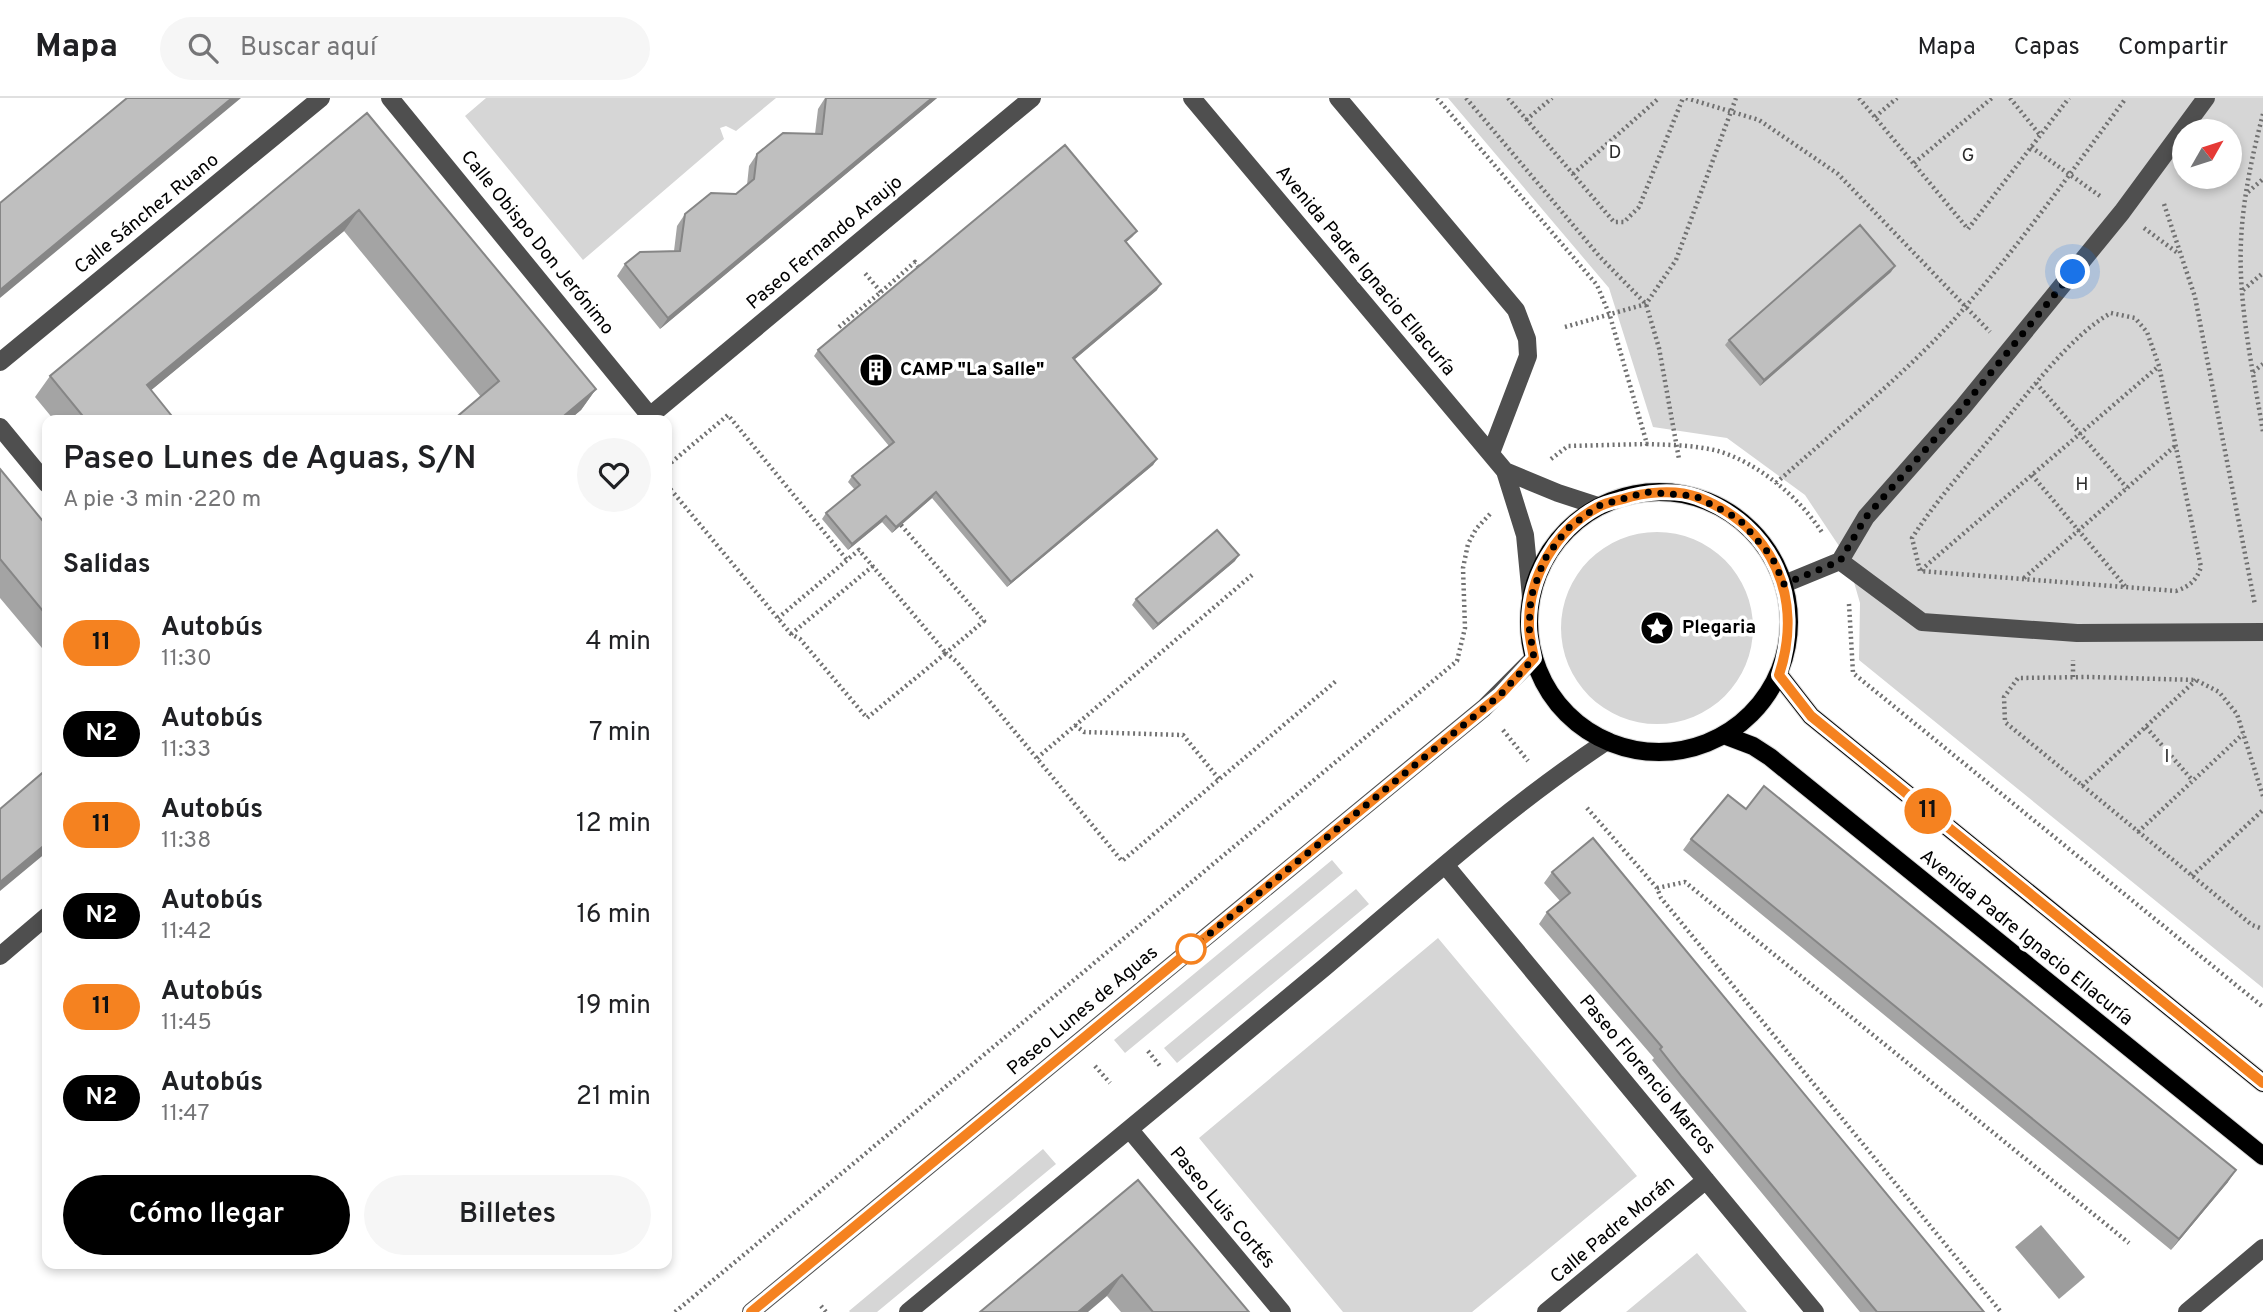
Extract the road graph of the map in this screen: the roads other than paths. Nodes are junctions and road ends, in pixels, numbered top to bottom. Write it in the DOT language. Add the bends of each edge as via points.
graph roads {
  1 [pos="321,98"];
  2 [pos="390,98"];
  3 [pos="1032,98"];
  4 [pos="1192,98"];
  5 [pos="1338,98"];
  6 [pos="2206,98"];
  7 [pos="0,362"];
  8 [pos="646,415"];
  9 [pos="652,415"];
  10 [pos="0,427"];
  11 [pos="1491,453"];
  12 [pos="1506,471"];
  13 [pos="42,478"];
  14 [pos="1598,506"];
  15 [pos="1840,561"];
  16 [pos="1784,584"];
  17 [pos="1531,597"];
  18 [pos="2262,632"];
  19 [pos="1534,658"];
  20 [pos="1779,675"];
  21 [pos="1724,735"];
  22 [pos="1606,741"];
  23 [pos="1446,866"];
  24 [pos="42,920"];
  25 [pos="0,956"];
  26 [pos="2263,1083"];
  27 [pos="1130,1130"];
  28 [pos="2263,1156"];
  29 [pos="1706,1180"];
  30 [pos="2263,1248"];
  31 [pos="751,1312"];
  32 [pos="908,1312"];
  33 [pos="1282,1312"];
  34 [pos="1546,1312"];
  35 [pos="1815,1312"];
  36 [pos="2187,1312"];
  1 -- 7 [label="street, Calle Sánchez Ruano"];
  2 -- 8 [label="street, Calle Obispo Don Jerónimo"];
  3 -- 9 [label="street, Paseo Fernando Araujo"];
  4 -- 11 [label="street, Avenida Padre Ignacio Ellacuría"];
  5 -- 11 [label="street" via="1523,324 1528,356"];
  6 -- 15 [label="street" via="2154,171 1963,407 1866,517"];
  10 -- 13 [label="street"];
  11 -- 12 [label="street, Avenida Padre Ignacio Ellacuría"];
  12 -- 14 [label="street, Avenida Padre Ignacio Ellacuría"];
  12 -- 17 [label="street, Avenida Padre Ignacio Ellacuría" via="1525,535"];
  14 -- 16 [label="main road" via="1646,492 1695,496 1739,519 1772,557"];
  14 -- 17 [label="main road" via="1567,529 1544,560"];
  15 -- 16 [label="street"];
  15 -- 18 [label="street" via="1922,622 2077,632"];
  16 -- 20 [label="main road" via="1789,628"];
  17 -- 19 [label="main road"];
  19 -- 22 [label="main road" via="1549,692 1566,712"];
  19 -- 31 [label="street, Paseo Lunes de Aguas" via="1485,708"];
  20 -- 21 [label="main road" via="1765,699"];
  20 -- 26 [label="main road, Avenida Padre Ignacio Ellacuría" via="1811,716"];
  21 -- 22 [label="main road" via="1686,750 1646,752"];
  21 -- 28 [label="main road, Avenida Padre Ignacio Ellacuría" via="1770,757"];
  22 -- 23 [label="street"];
  23 -- 27 [label="street"];
  23 -- 29 [label="street, Paseo Florencio Marcos"];
  24 -- 25 [label="street"];
  27 -- 32 [label="street"];
  27 -- 33 [label="street, Paseo Luis Cortés"];
  29 -- 34 [label="street, Calle Padre Morán"];
  29 -- 35 [label="street, Paseo Florencio Marcos"];
  30 -- 36 [label="street"];
}
